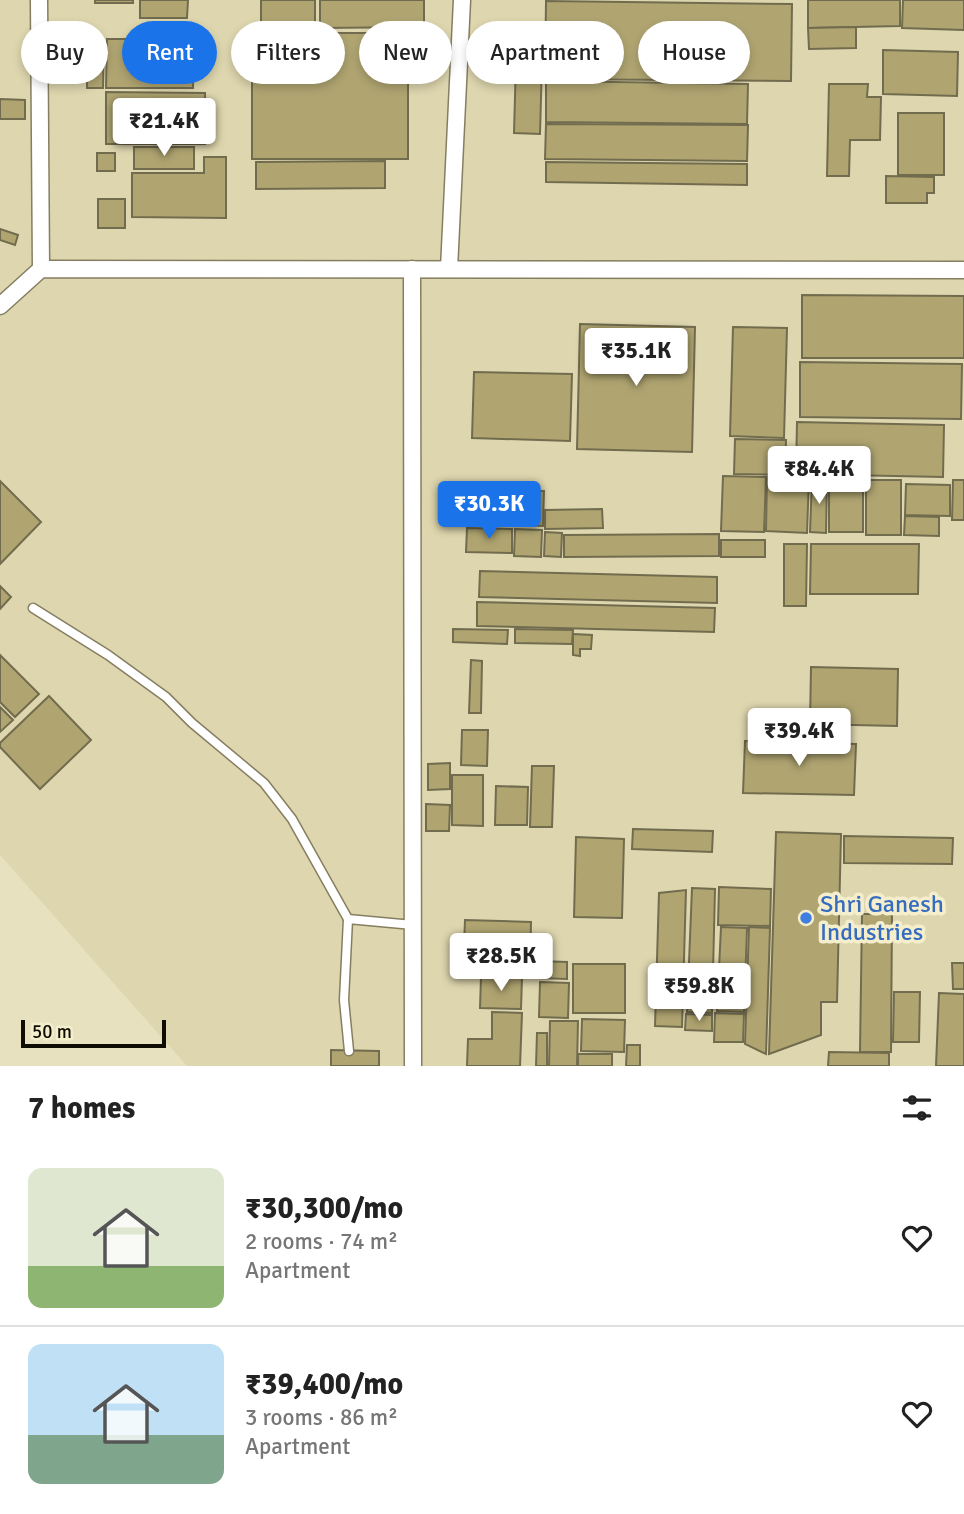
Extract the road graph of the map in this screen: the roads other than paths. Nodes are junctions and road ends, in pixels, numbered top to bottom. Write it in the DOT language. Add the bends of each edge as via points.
graph roads {
  1 [pos="39,0"];
  2 [pos="462,0"];
  3 [pos="41,269"];
  4 [pos="412,269"];
  5 [pos="449,269"];
  6 [pos="964,270"];
  7 [pos="0,306"];
  8 [pos="33,608"];
  9 [pos="348,919"];
  10 [pos="413,925"];
  11 [pos="349,1051"];
  12 [pos="413,1066"];
  1 -- 3 [label="street"];
  2 -- 5 [label="street"];
  3 -- 4 [label="street"];
  3 -- 7 [label="street"];
  4 -- 5 [label="street"];
  4 -- 10 [label="street"];
  5 -- 6 [label="street"];
  8 -- 9 [label="lane" via="166,697 264,783 292,819"];
  9 -- 10 [label="lane"];
  9 -- 11 [label="lane" via="344,1000"];
  10 -- 12 [label="street"];
}
